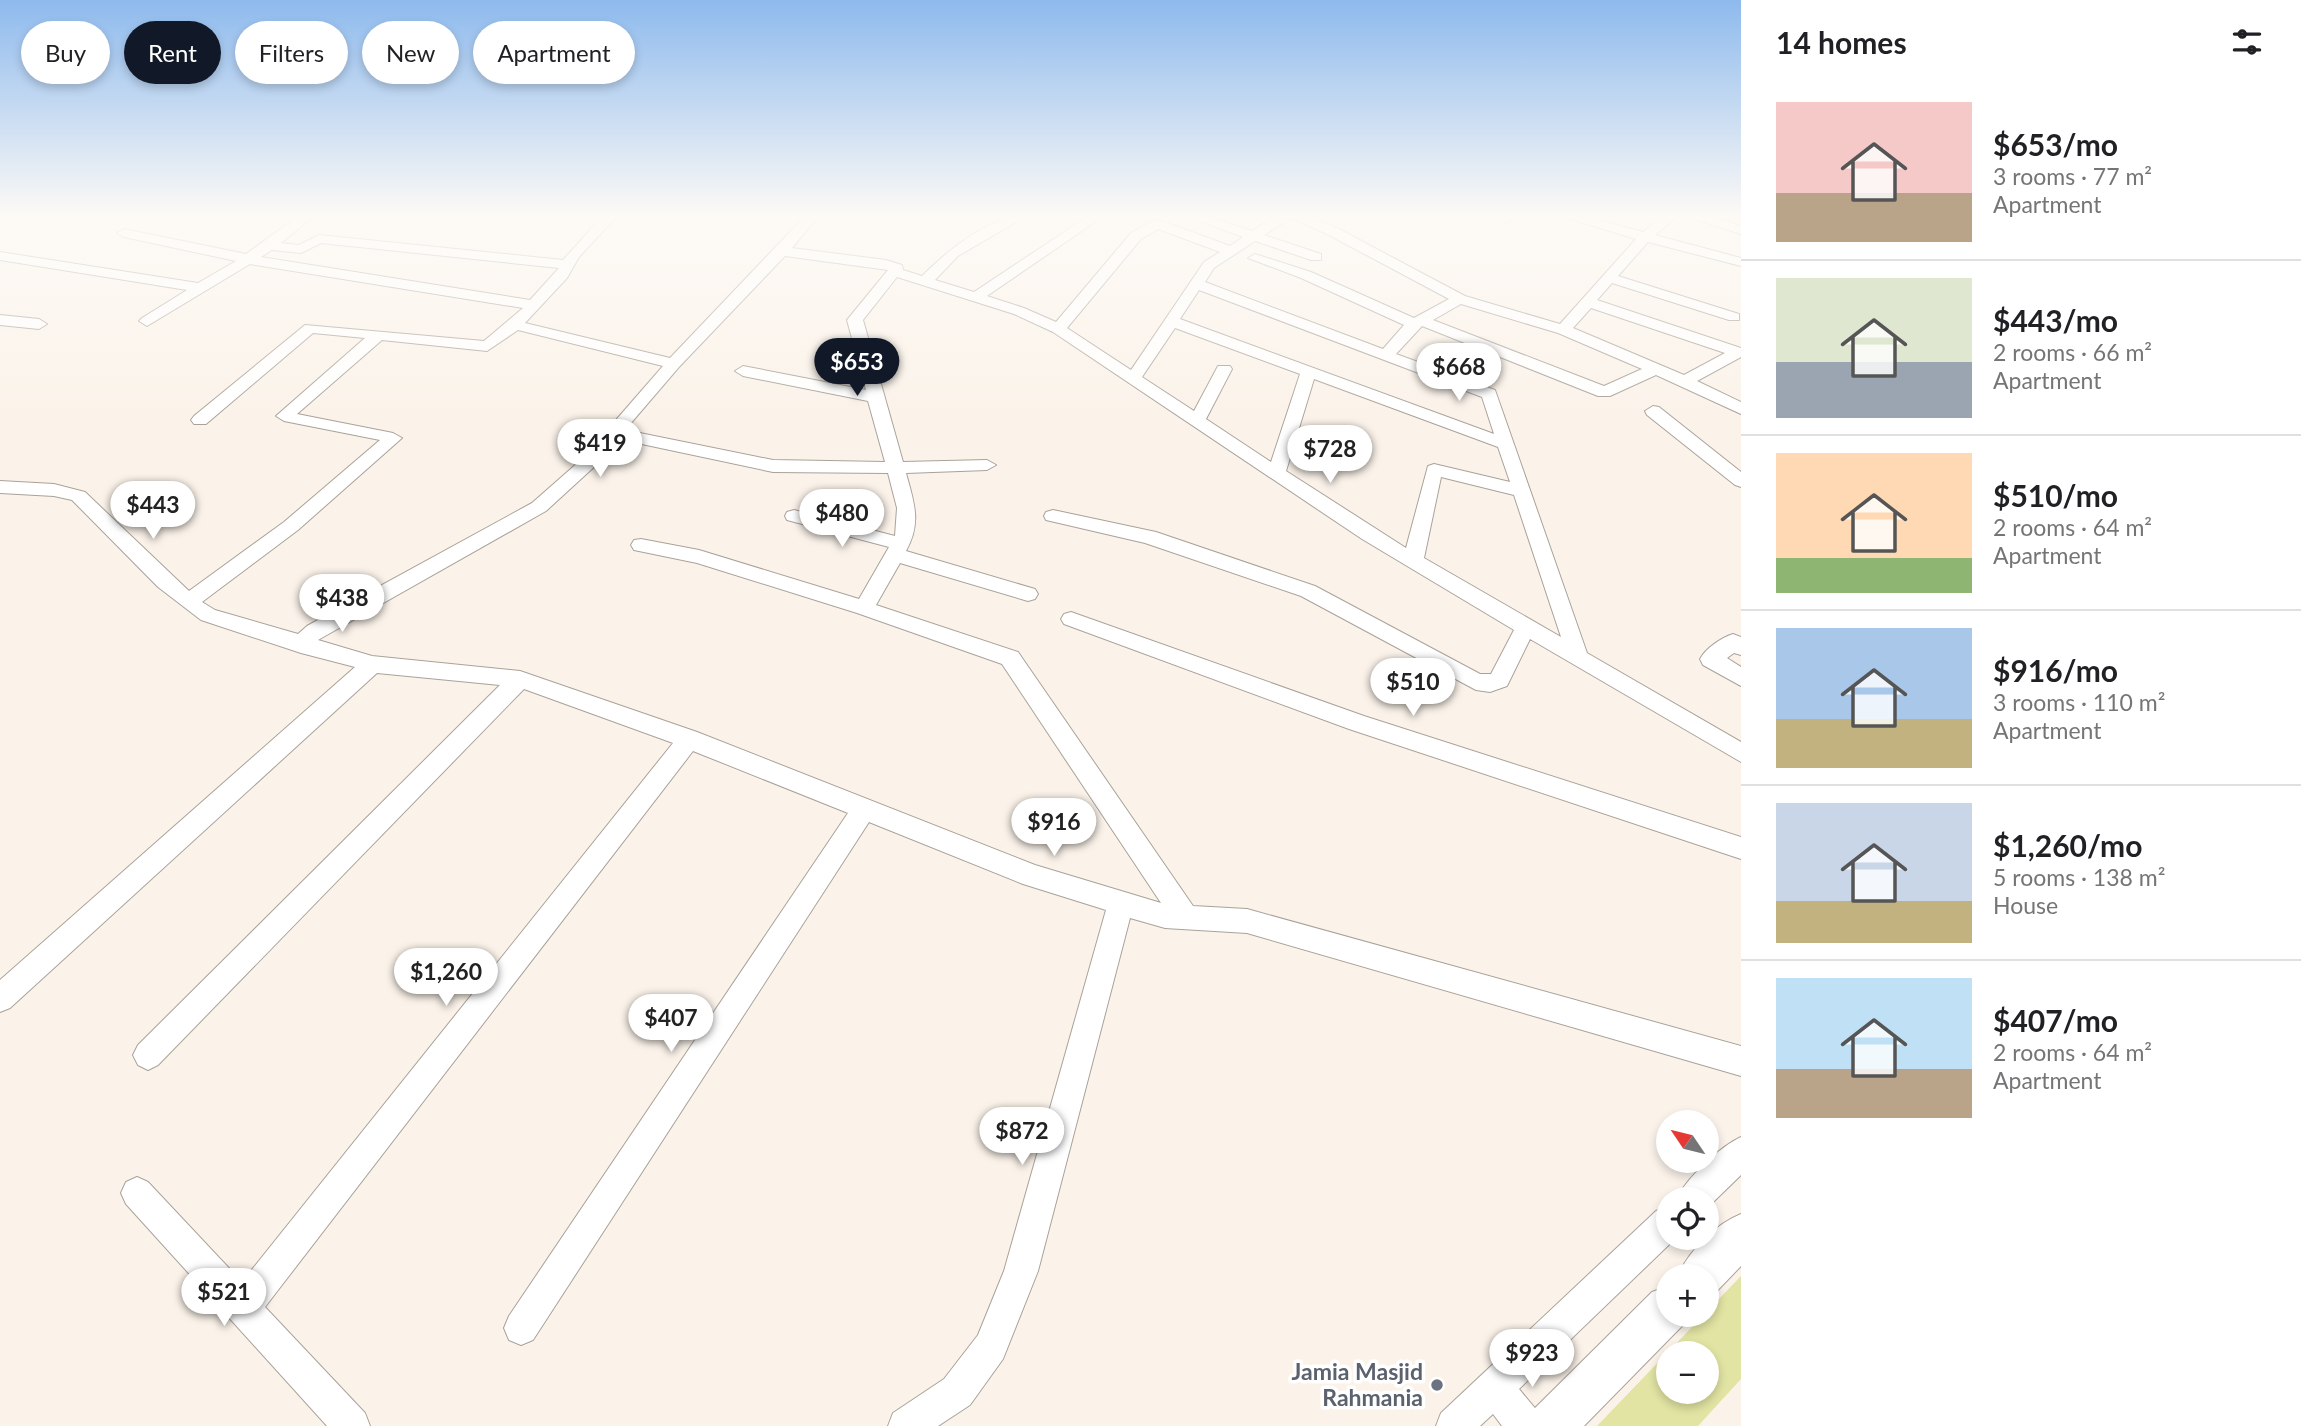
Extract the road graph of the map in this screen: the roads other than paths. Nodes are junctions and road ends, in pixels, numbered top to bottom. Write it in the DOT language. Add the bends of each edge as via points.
graph roads {
  1 [pos="159,282"];
  2 [pos="210,282"];
  3 [pos="391,282"];
  4 [pos="556,282"];
  5 [pos="753,282"];
  6 [pos="888,282"];
  7 [pos="927,282"];
  8 [pos="999,282"];
  9 [pos="1097,282"];
  10 [pos="1322,282"];
  11 [pos="1427,282"];
  12 [pos="1607,282"];
  13 [pos="1621,282"];
  14 [pos="1196,284"];
  15 [pos="199,288"];
  16 [pos="976,297"];
  17 [pos="1460,299"];
  18 [pos="1588,302"];
  19 [pos="534,305"];
  20 [pos="1734,317"];
  21 [pos="0,320"];
  22 [pos="146,321"];
  23 [pos="1171,321"];
  24 [pos="1418,322"];
  25 [pos="39,324"];
  26 [pos="515,326"];
  27 [pos="1058,328"];
  28 [pos="1563,330"];
  29 [pos="378,335"];
  30 [pos="1386,355"];
  31 [pos="673,364"];
  32 [pos="1224,369"];
  33 [pos="1655,369"];
  34 [pos="743,371"];
  35 [pos="1309,371"];
  36 [pos="1133,378"];
  37 [pos="1685,381"];
  38 [pos="876,397"];
  39 [pos="1741,409"];
  40 [pos="1653,411"];
  41 [pos="200,420"];
  42 [pos="1197,421"];
  43 [pos="614,433"];
  44 [pos="1506,444"];
  45 [pos="987,466"];
  46 [pos="896,468"];
  47 [pos="1276,473"];
  48 [pos="1741,481"];
  49 [pos="0,487"];
  50 [pos="1522,491"];
  51 [pos="794,516"];
  52 [pos="1053,516"];
  53 [pos="641,545"];
  54 [pos="897,549"];
  55 [pos="1413,561"];
  56 [pos="1028,594"];
  57 [pos="188,602"];
  58 [pos="864,608"];
  59 [pos="1070,619"];
  60 [pos="1525,628"];
  61 [pos="301,645"];
  62 [pos="1741,647"];
  63 [pos="1579,660"];
  64 [pos="372,664"];
  65 [pos="1741,678"];
  66 [pos="520,679"];
  67 [pos="689,739"];
  68 [pos="1741,753"];
  69 [pos="864,809"];
  70 [pos="1741,848"];
  71 [pos="1121,903"];
  72 [pos="1186,917"];
  73 [pos="2,993"];
  74 [pos="148,1055"];
  75 [pos="1741,1062"];
  76 [pos="1741,1153"];
  77 [pos="1706,1187"];
  78 [pos="137,1193"];
  79 [pos="1656,1234"];
  80 [pos="1741,1234"];
  81 [pos="1712,1264"];
  82 [pos="243,1308"];
  83 [pos="1656,1320"];
  84 [pos="521,1328"];
  85 [pos="1494,1388"];
  86 [pos="352,1426"];
  87 [pos="906,1426"];
  88 [pos="1454,1426"];
  89 [pos="1526,1426"];
  90 [pos="1551,1426"];
  1 -- 15 [label="street"];
  2 -- 15 [label="street"];
  3 -- 19 [label="street"];
  4 -- 19 [label="street"];
  5 -- 31 [label="street"];
  6 -- 38 [label="street" via="855,320"];
  7 -- 16 [label="street"];
  8 -- 16 [label="street"];
  9 -- 27 [label="street"];
  10 -- 24 [label="street"];
  11 -- 17 [label="street"];
  12 -- 18 [label="street"];
  13 -- 20 [label="street"];
  14 -- 23 [label="street"];
  14 -- 30 [label="street"];
  15 -- 22 [label="street"];
  16 -- 27 [label="street"];
  17 -- 24 [label="street"];
  17 -- 28 [label="street"];
  18 -- 28 [label="street"];
  18 -- 37 [label="street" via="1738,352"];
  19 -- 26 [label="street"];
  21 -- 25 [label="street"];
  23 -- 35 [label="street"];
  23 -- 36 [label="street"];
  24 -- 30 [label="street"];
  24 -- 33 [label="street" via="1604,392"];
  26 -- 29 [label="street" via="487,346"];
  26 -- 31 [label="street"];
  27 -- 36 [label="street"];
  28 -- 33 [label="street"];
  29 -- 41 [label="street" via="310,328"];
  29 -- 57 [label="street" via="284,416 393,438 290,526"];
  30 -- 44 [label="street" via="1489,394"];
  31 -- 43 [label="street"];
  32 -- 42 [label="street"];
  33 -- 37 [label="street"];
  34 -- 38 [label="street"];
  35 -- 44 [label="street"];
  35 -- 47 [label="street"];
  36 -- 42 [label="street"];
  37 -- 39 [label="street"];
  38 -- 46 [label="street"];
  40 -- 48 [label="street"];
  42 -- 47 [label="street"];
  43 -- 46 [label="street" via="773,466"];
  43 -- 61 [label="street" via="539,507 314,631"];
  44 -- 50 [label="street"];
  45 -- 46 [label="street"];
  46 -- 54 [label="street" via="906,508 906,534"];
  47 -- 55 [label="street"];
  49 -- 57 [label="street" via="54,489 78,496"];
  50 -- 55 [label="street" via="1433,470"];
  50 -- 63 [label="street"];
  51 -- 54 [label="street"];
  52 -- 60 [label="street" via="1149,537 1308,591 1476,682 1499,680"];
  53 -- 58 [label="street" via="699,556"];
  54 -- 56 [label="street"];
  54 -- 58 [label="street"];
  55 -- 60 [label="street"];
  57 -- 61 [label="street" via="208,615"];
  58 -- 72 [label="street" via="1010,658"];
  59 -- 70 [label="street" via="1357,723"];
  60 -- 63 [label="street"];
  61 -- 64 [label="street"];
  62 -- 65 [label="street" via="1733,642 1711,659"];
  63 -- 68 [label="street"];
  64 -- 66 [label="street"];
  64 -- 73 [label="street"];
  66 -- 67 [label="street"];
  66 -- 74 [label="street"];
  67 -- 69 [label="street"];
  67 -- 82 [label="street"];
  69 -- 71 [label="street" via="1032,876"];
  69 -- 84 [label="street"];
  71 -- 72 [label="street"];
  71 -- 87 [label="street" via="1021,1271 992,1347 957,1392"];
  72 -- 75 [label="street" via="1247,921"];
  76 -- 77 [label="street"];
  78 -- 82 [label="street"];
  79 -- 85 [label="street"];
  80 -- 81 [label="main road"];
  82 -- 86 [label="street"];
  83 -- 90 [label="main road"];
  85 -- 88 [label="street"];
  85 -- 89 [label="street"];
}
